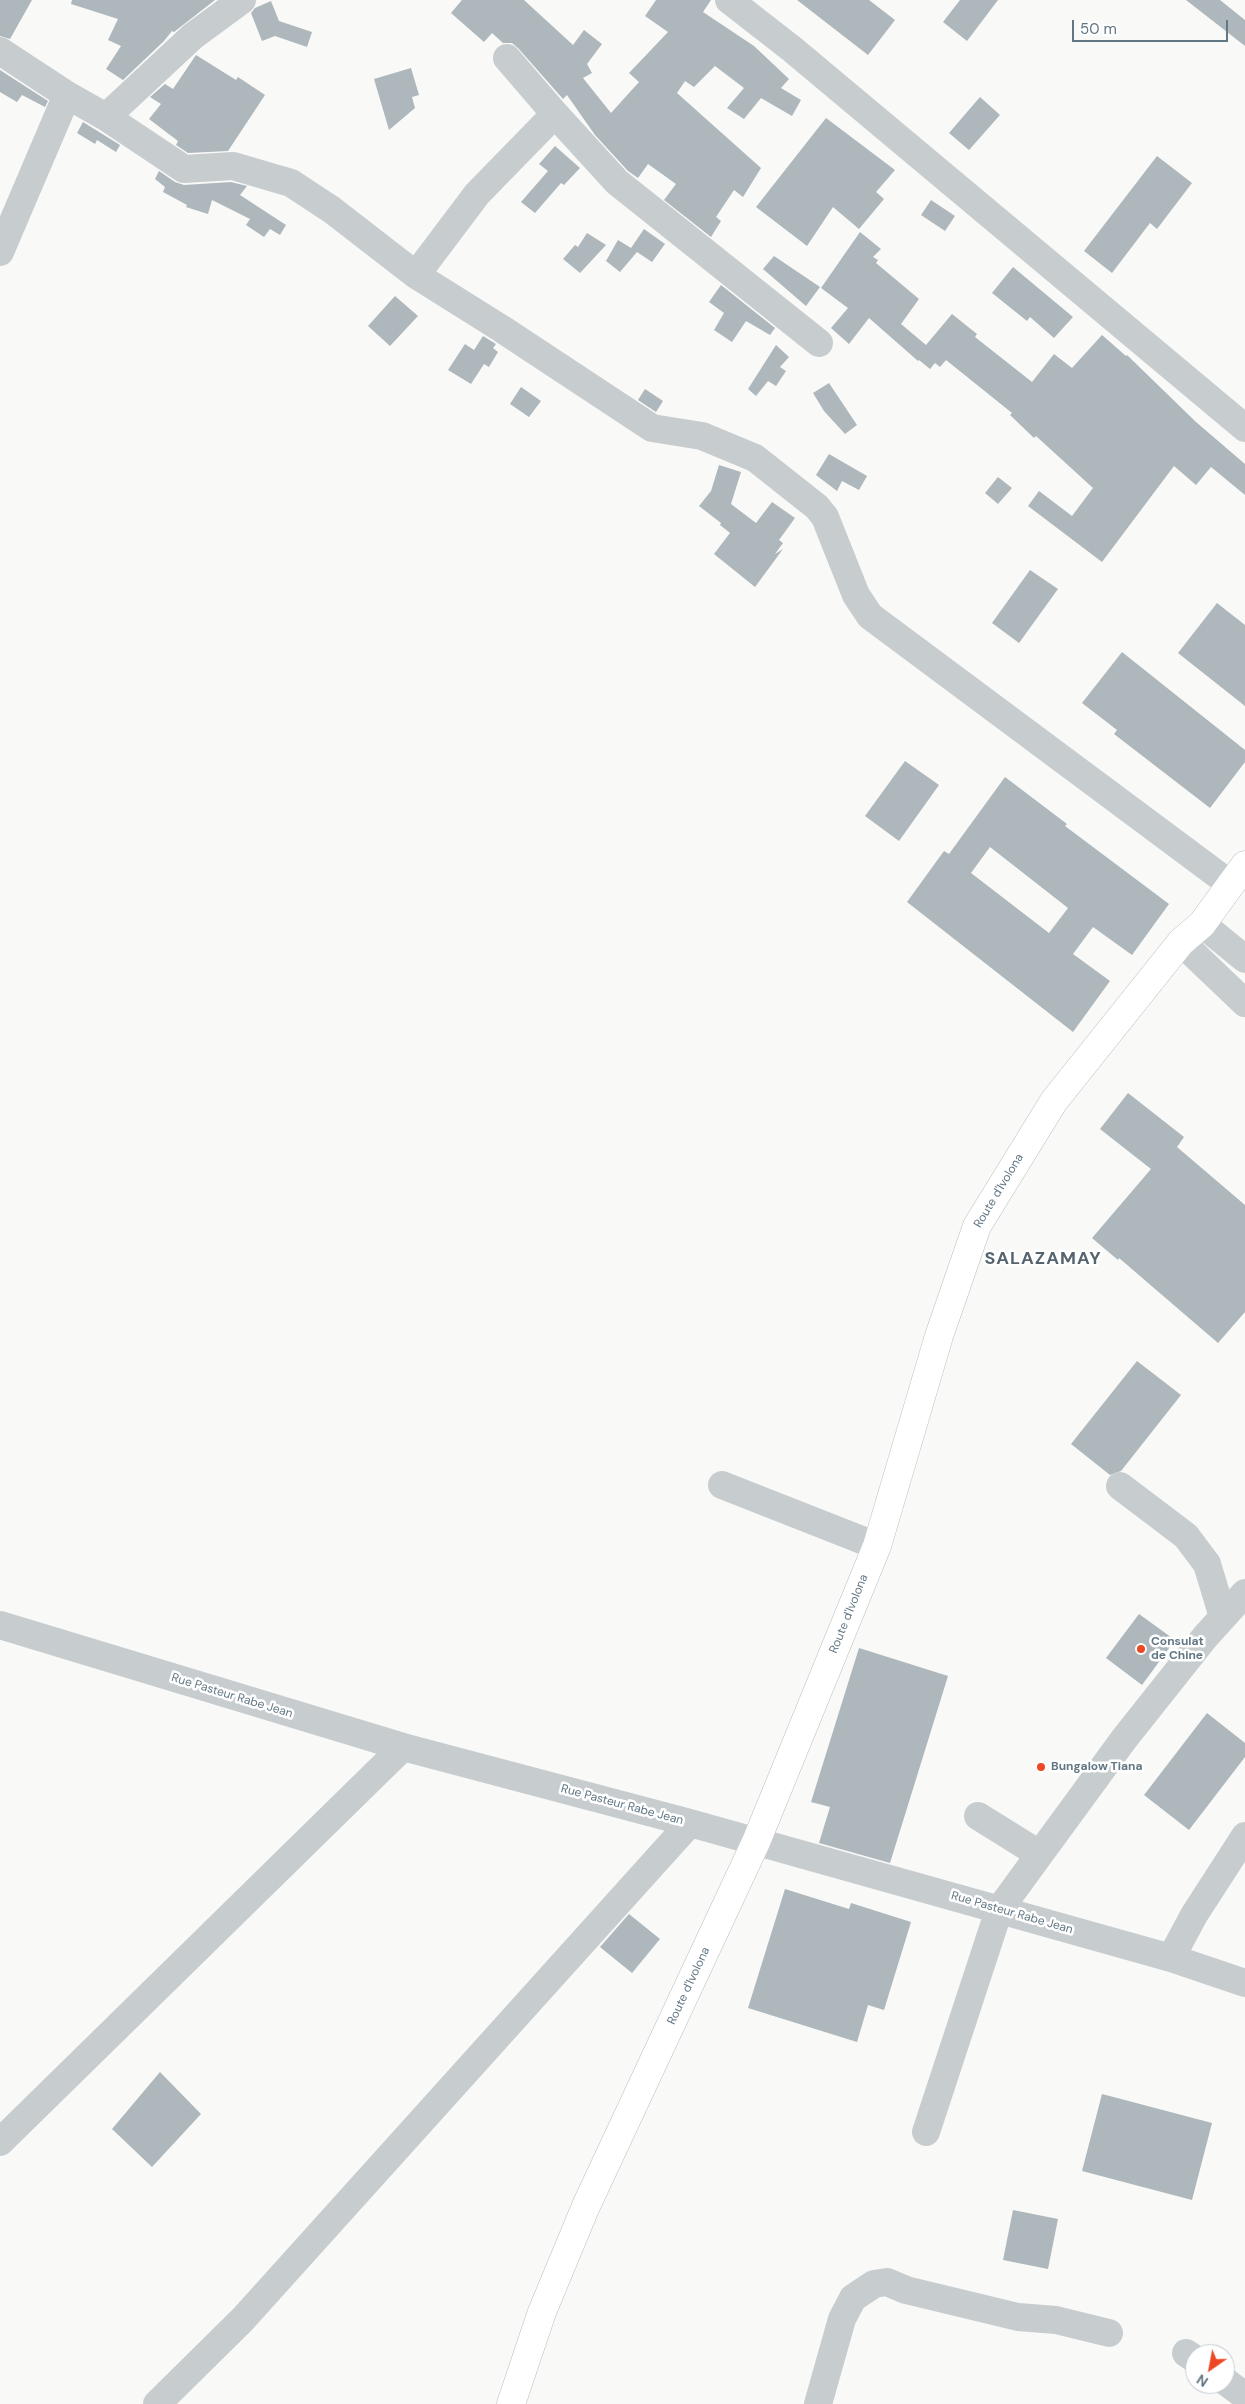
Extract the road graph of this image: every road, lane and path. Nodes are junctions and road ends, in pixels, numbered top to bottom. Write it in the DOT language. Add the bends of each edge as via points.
graph roads {
  1 [pos="242,0"];
  2 [pos="729,0"];
  3 [pos="0,51"];
  4 [pos="507,58"];
  5 [pos="67,95"];
  6 [pos="555,114"];
  7 [pos="106,117"];
  8 [pos="0,252"];
  9 [pos="416,276"];
  10 [pos="819,343"];
  11 [pos="1245,428"];
  12 [pos="1237,874"];
  13 [pos="1202,924"];
  14 [pos="1181,942"];
  15 [pos="1245,959"];
  16 [pos="1245,1003"];
  17 [pos="722,1485"];
  18 [pos="1120,1486"];
  19 [pos="877,1546"];
  20 [pos="1245,1593"];
  21 [pos="1223,1617"];
  22 [pos="0,1625"];
  23 [pos="403,1747"];
  24 [pos="978,1816"];
  25 [pos="690,1823"];
  26 [pos="1245,1836"];
  27 [pos="756,1842"];
  28 [pos="1040,1854"];
  29 [pos="999,1910"];
  30 [pos="1171,1958"];
  31 [pos="1245,1983"];
  32 [pos="926,2132"];
  33 [pos="0,2142"];
  34 [pos="1109,2333"];
  35 [pos="157,2404"];
  36 [pos="511,2404"];
  37 [pos="818,2404"];
  1 -- 7 [label="street" via="193,36"];
  2 -- 11 [label="street" via="792,48"];
  3 -- 5 [label="street"];
  4 -- 6 [label="street"];
  5 -- 7 [label="street"];
  5 -- 8 [label="street"];
  6 -- 9 [label="street" via="477,194"];
  6 -- 10 [label="street" via="617,182"];
  7 -- 9 [label="street" via="184,169 233,166 291,183 332,210"];
  9 -- 12 [label="street" via="652,428 702,436 756,458 825,517 856,595 870,616"];
  12 -- 13 [label="main road, Route d'Ivolona"];
  13 -- 14 [label="main road, Route d'Ivolona"];
  13 -- 15 [label="street"];
  14 -- 16 [label="street"];
  14 -- 19 [label="main road, Route d'Ivolona" via="1054,1101 977,1226 939,1336"];
  17 -- 19 [label="street"];
  18 -- 21 [label="street" via="1186,1536 1207,1564"];
  19 -- 27 [label="main road, Route d'Ivolona"];
  20 -- 21 [label="street"];
  21 -- 28 [label="street" via="1124,1739"];
  22 -- 23 [label="street, Rue Pasteur Rabe Jean"];
  23 -- 25 [label="street, Rue Pasteur Rabe Jean"];
  23 -- 33 [label="street"];
  24 -- 28 [label="street"];
  25 -- 27 [label="street, Rue Pasteur Rabe Jean"];
  25 -- 35 [label="street" via="243,2320"];
  26 -- 30 [label="street" via="1194,1915"];
  27 -- 29 [label="street, Rue Pasteur Rabe Jean"];
  27 -- 36 [label="main road, Route d'Ivolona" via="586,2206 542,2312"];
  28 -- 29 [label="street"];
  29 -- 30 [label="street, Rue Pasteur Rabe Jean"];
  29 -- 32 [label="street"];
  30 -- 31 [label="street, Rue Pasteur Rabe Jean"];
  34 -- 37 [label="street" via="1056,2320 1018,2317 906,2290 887,2282 874,2284 853,2298 842,2319"];
}
